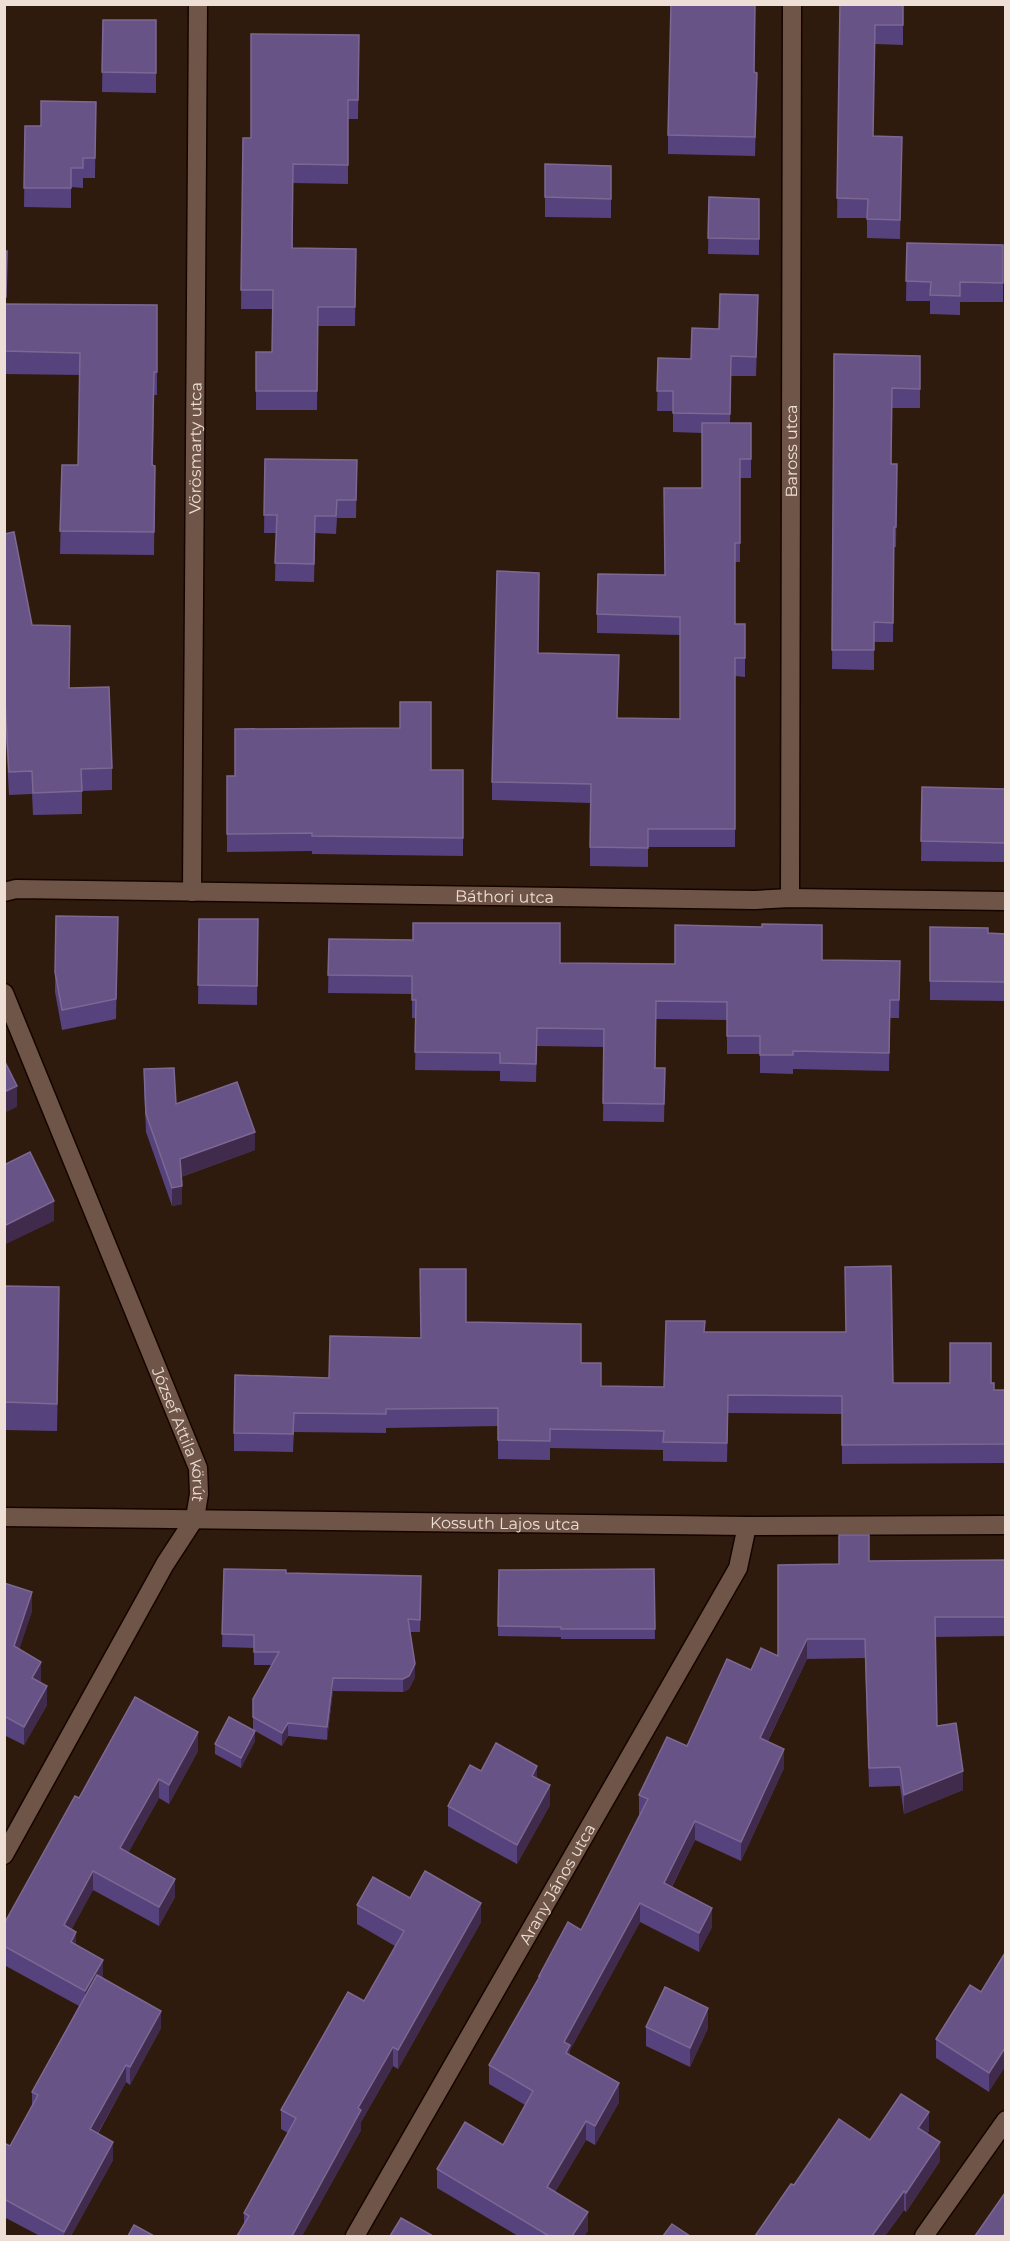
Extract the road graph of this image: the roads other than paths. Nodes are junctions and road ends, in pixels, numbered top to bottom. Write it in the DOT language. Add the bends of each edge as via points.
graph roads {
  1 [pos="198,4"];
  2 [pos="792,4"];
  3 [pos="4,892"];
  4 [pos="192,892"];
  5 [pos="790,898"];
  6 [pos="1005,901"];
  7 [pos="4,993"];
  8 [pos="4,1517"];
  9 [pos="195,1518"];
  10 [pos="1005,1525"];
  11 [pos="747,1526"];
  12 [pos="4,1855"];
  13 [pos="1005,2120"];
  14 [pos="355,2236"];
  15 [pos="924,2236"];
  1 -- 4 [label="street, Vörösmarty utca"];
  2 -- 5 [label="street, Baross utca"];
  3 -- 4 [label="street, Báthori utca"];
  4 -- 5 [label="street, Báthori utca"];
  5 -- 6 [label="street, Báthori utca"];
  7 -- 9 [label="street, József Attila körút" via="198,1468"];
  8 -- 9 [label="street, Kossuth Lajos utca"];
  9 -- 11 [label="street, Kossuth Lajos utca"];
  9 -- 12 [label="street, József Attila körút" via="159,1575"];
  10 -- 11 [label="street, Kossuth Lajos utca"];
  11 -- 14 [label="street, Arany János utca" via="738,1568"];
  13 -- 15 [label="street"];
}
